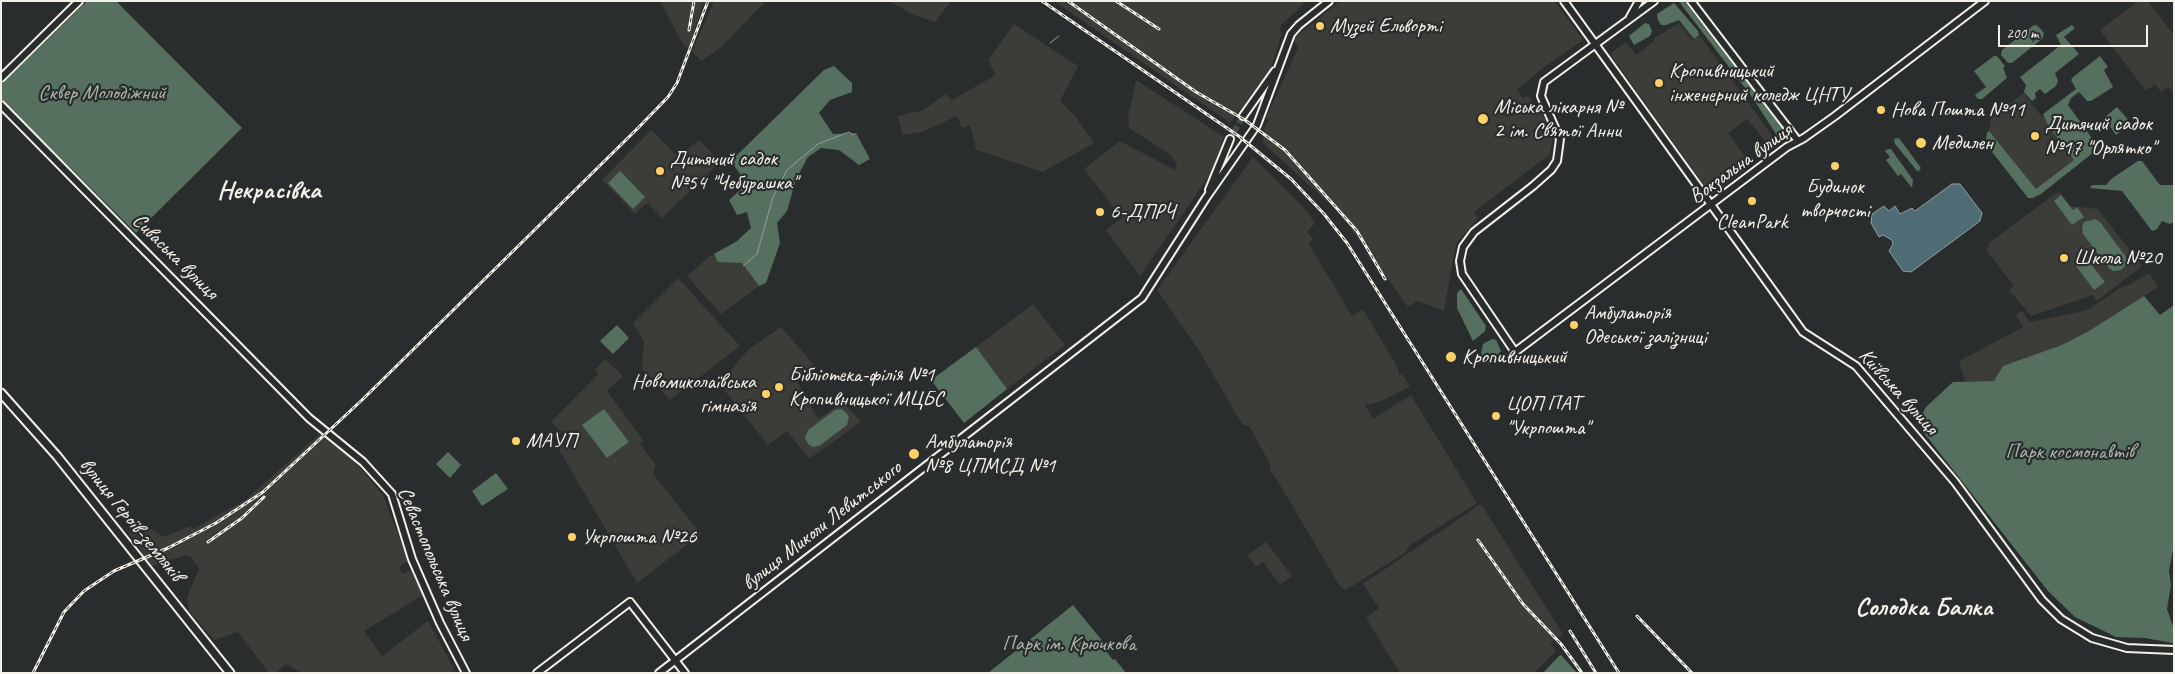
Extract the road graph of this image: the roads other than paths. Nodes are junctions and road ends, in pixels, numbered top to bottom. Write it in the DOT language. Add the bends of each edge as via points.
graph roads {
  1 [pos="79,1"];
  2 [pos="1329,1"];
  3 [pos="1564,1"];
  4 [pos="1639,1"];
  5 [pos="1654,1"];
  6 [pos="1691,1"];
  7 [pos="1985,1"];
  8 [pos="1625,23"];
  9 [pos="1595,45"];
  10 [pos="1280,64"];
  11 [pos="1,78"];
  12 [pos="1,105"];
  13 [pos="1243,116"];
  14 [pos="1230,139"];
  15 [pos="1798,141"];
  16 [pos="1206,198"];
  17 [pos="1711,206"];
  18 [pos="1,393"];
  19 [pos="326,432"];
  20 [pos="2171,650"];
  21 [pos="675,660"];
  22 [pos="230,673"];
  23 [pos="466,673"];
  24 [pos="537,673"];
  25 [pos="659,673"];
  26 [pos="685,673"];
  1 -- 11 [label="street"];
  2 -- 10 [label="street" via="1295,29"];
  3 -- 9 [label="street, Київська вулиця"];
  4 -- 8 [label="street"];
  5 -- 8 [label="street"];
  6 -- 15 [label="street"];
  7 -- 15 [label="street, Вокзальна вулиця"];
  8 -- 9 [label="street"];
  9 -- 17 [label="street, Київська вулиця"];
  9 -- 17 [label="street, Вокзальна вулиця" via="1544,82 1541,91 1560,139 1557,161 1533,186 1471,235 1461,252 1462,274 1515,352"];
  10 -- 13 [label="street"];
  10 -- 16 [label="street" via="1257,126"];
  12 -- 19 [label="street, Сиваська вулиця"];
  14 -- 16 [label="street"];
  15 -- 17 [label="street, Вокзальна вулиця"];
  16 -- 21 [label="street, вулиця Миколи Левитського" via="1146,294"];
  17 -- 20 [label="street, Київська вулиця" via="1803,332 1856,366 1955,482 2027,582 2050,608 2092,638 2127,648"];
  18 -- 22 [label="main road, вулиця Героїв-земляків" via="57,456"];
  19 -- 23 [label="street, Севастопольська вулиця" via="363,462 392,494 412,559"];
  21 -- 24 [label="street" via="630,602"];
  21 -- 25 [label="street, вулиця Миколи Левитського"];
  21 -- 26 [label="street"];
}
